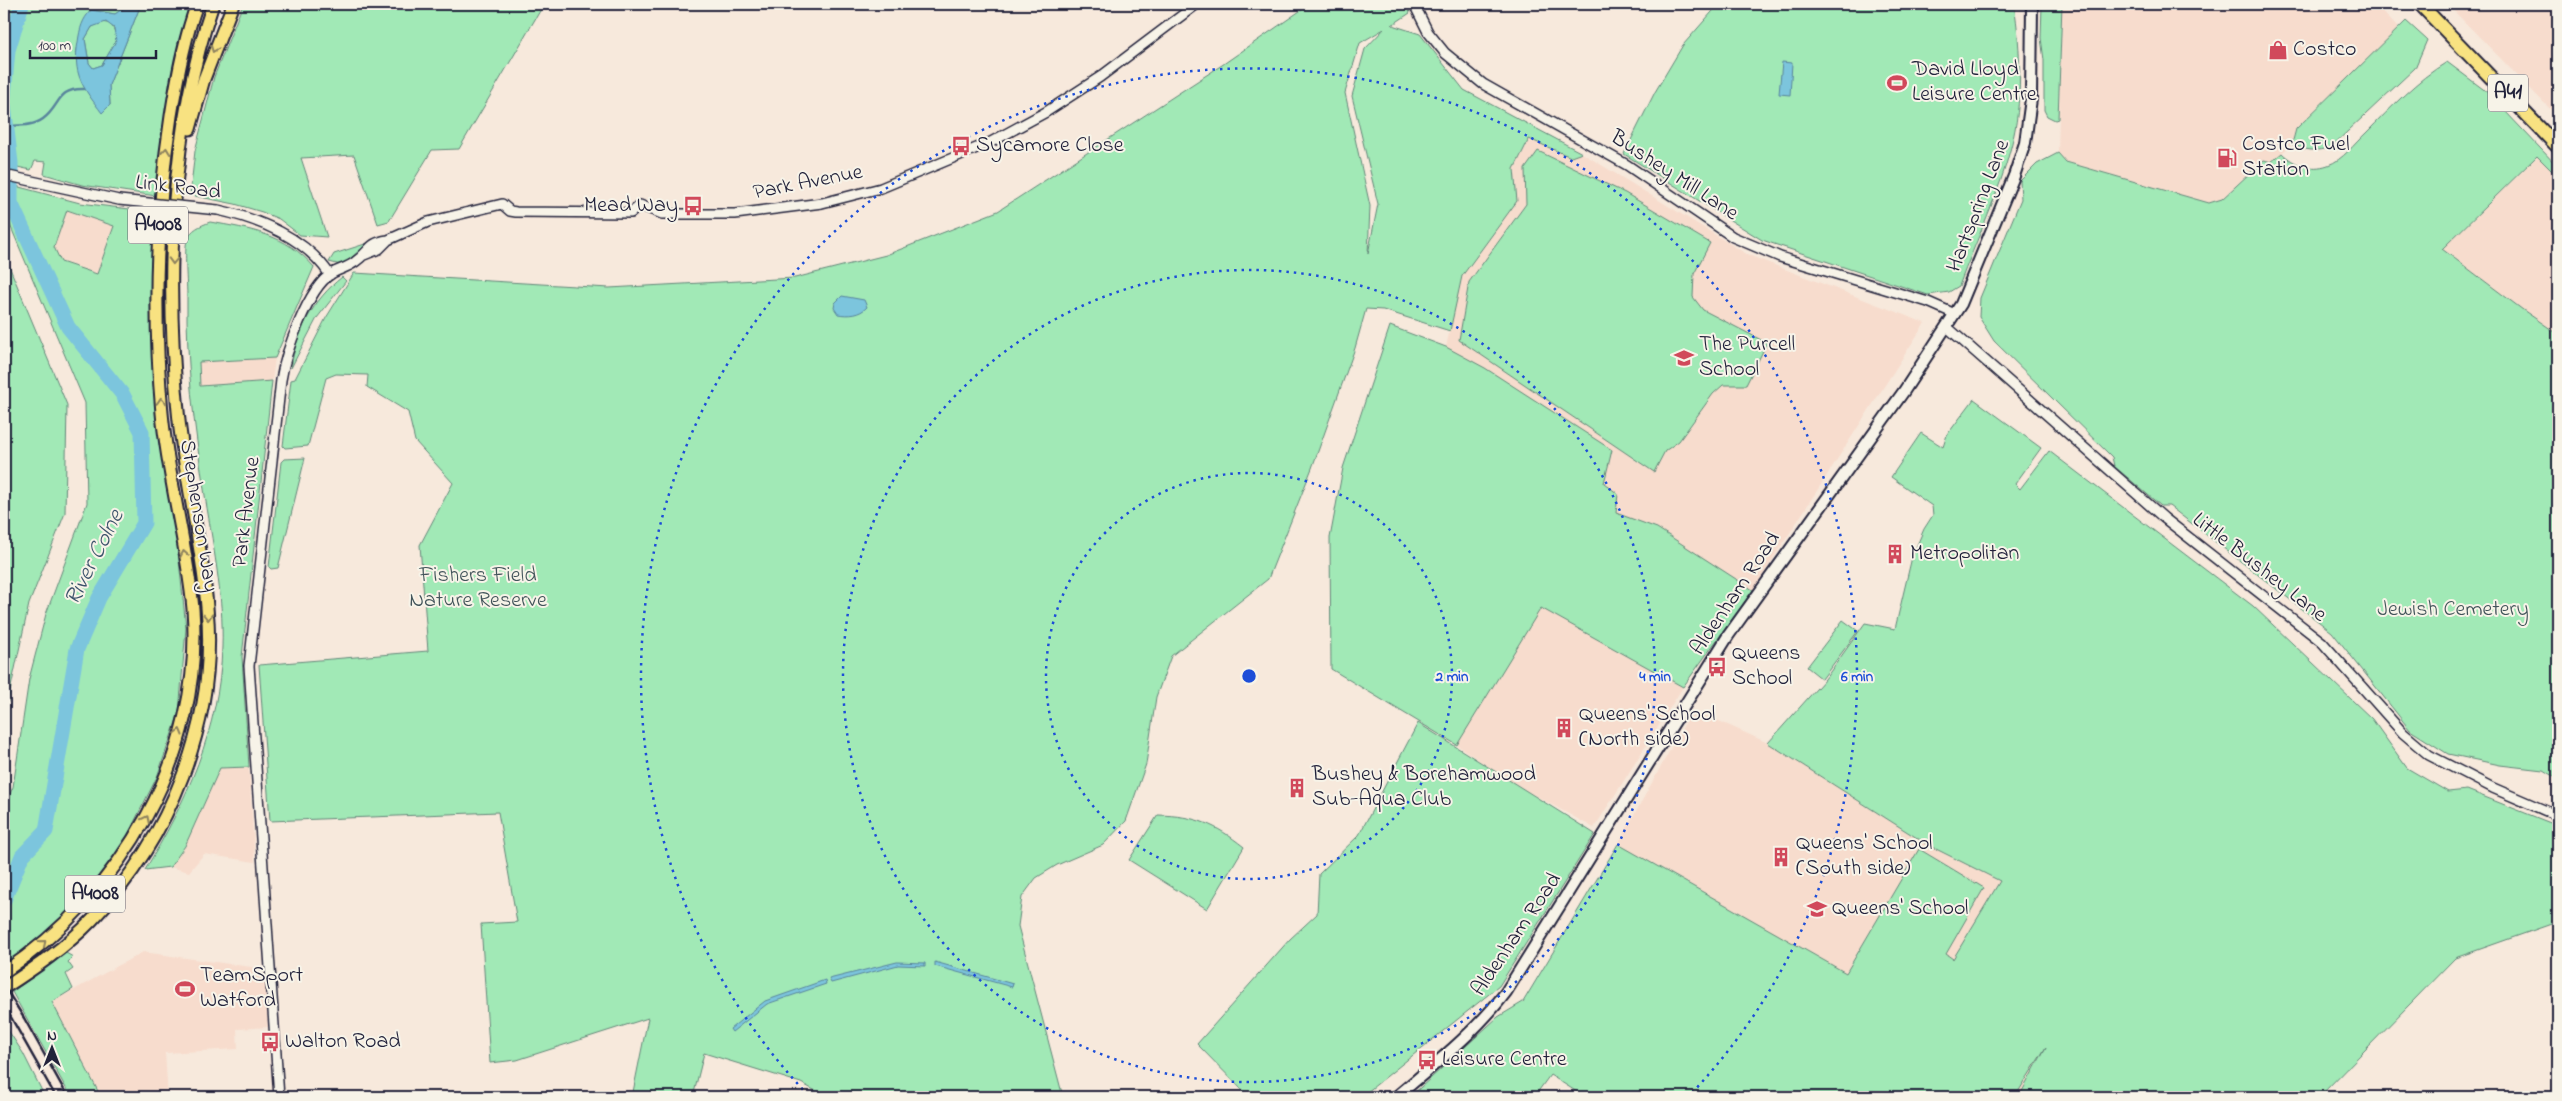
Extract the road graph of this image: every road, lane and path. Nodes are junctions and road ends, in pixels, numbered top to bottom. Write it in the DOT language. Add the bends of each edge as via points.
graph roads {
  1 [pos="197,4"];
  2 [pos="214,4"];
  3 [pos="232,4"];
  4 [pos="1197,4"];
  5 [pos="1414,4"];
  6 [pos="2032,4"];
  7 [pos="2420,4"];
  8 [pos="2558,147"];
  9 [pos="180,160"];
  10 [pos="4,175"];
  11 [pos="330,275"];
  12 [pos="1955,314"];
  13 [pos="1948,327"];
  14 [pos="2558,816"];
  15 [pos="4,972"];
  16 [pos="4,988"];
  17 [pos="279,1097"];
  18 [pos="1396,1097"];
  15 -- 1 [label="main road, Stephenson Way / A4008, one-way" via="58,930 119,863 162,786 185,710 192,658 192,608 166,449 156,292 158,226 167,143 177,80"];
  2 -- 9 [label="main road, Stephenson Way" via="192,81"];
  3 -- 9 [label="main road, Stephenson Way / A4008, one-way" via="204,78"];
  4 -- 11 [label="street, Park Avenue" via="1100,77 1026,124 881,188 822,204 735,214 662,214 640,205 631,213 516,212 502,204 428,222 388,240 374,242 363,255"];
  5 -- 12 [label="street, Bushey Mill Lane" via="1428,32 1446,53 1483,84 1627,165 1733,237 1780,257 1928,302"];
  6 -- 12 [label="main road, Hartspring Lane" via="2031,99 2025,143"];
  7 -- 8 [label="highway, A41"];
  9 -- 16 [label="main road, Stephenson Way / A4008, one-way" via="173,253 173,333 182,448 208,608 208,662 201,713 172,802 131,874 74,937"];
  10 -- 11 [label="street, Link Road, bridge" via="119,200 218,210 254,220 292,239 321,261"];
  11 -- 17 [label="street, Park Avenue" via="298,324 284,364 249,650"];
  12 -- 13 [label="main road, Hartspring Lane"];
  13 -- 14 [label="street, Little Bushey Lane" via="2164,518 2322,642 2398,727 2429,754 2492,788"];
  13 -- 18 [label="main road, Aldenham Road" via="1728,636 1506,992 1457,1044"];
}
